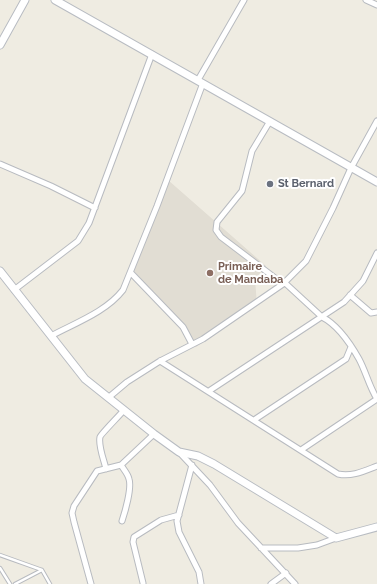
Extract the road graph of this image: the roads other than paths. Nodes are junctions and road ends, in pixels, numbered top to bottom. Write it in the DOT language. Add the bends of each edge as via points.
graph roads {
  1 [pos="25,0"];
  2 [pos="55,0"];
  3 [pos="244,0"];
  4 [pos="366,0"];
  5 [pos="377,5"];
  6 [pos="0,45"];
  7 [pos="152,54"];
  8 [pos="200,82"];
  9 [pos="270,121"];
  10 [pos="377,121"];
  11 [pos="0,164"];
  12 [pos="351,168"];
  13 [pos="377,182"];
  14 [pos="95,208"];
  15 [pos="377,253"];
  16 [pos="0,271"];
  17 [pos="131,273"];
  18 [pos="284,283"];
  19 [pos="14,290"];
  20 [pos="350,295"];
  21 [pos="377,312"];
  22 [pos="322,317"];
  23 [pos="51,336"];
  24 [pos="192,344"];
  25 [pos="351,347"];
  26 [pos="160,361"];
  27 [pos="209,392"];
  28 [pos="108,398"];
  29 [pos="377,399"];
  30 [pos="124,410"];
  31 [pos="254,420"];
  32 [pos="154,434"];
  33 [pos="301,450"];
  34 [pos="179,452"];
  35 [pos="192,464"];
  36 [pos="121,465"];
  37 [pos="377,466"];
  38 [pos="106,469"];
  39 [pos="179,515"];
  40 [pos="122,521"];
  41 [pos="377,527"];
  42 [pos="336,538"];
  43 [pos="261,548"];
  44 [pos="0,555"];
  45 [pos="0,568"];
  46 [pos="42,570"];
  47 [pos="286,573"];
  48 [pos="143,583"];
  49 [pos="10,584"];
  50 [pos="16,584"];
  51 [pos="50,584"];
  52 [pos="91,584"];
  53 [pos="201,584"];
  54 [pos="271,584"];
  55 [pos="295,584"];
  1 -- 6 [label="street"];
  2 -- 7 [label="street"];
  3 -- 8 [label="street"];
  4 -- 5 [label="street"];
  7 -- 8 [label="street"];
  7 -- 14 [label="street"];
  8 -- 9 [label="street"];
  8 -- 17 [label="street"];
  9 -- 12 [label="street"];
  9 -- 18 [label="street" via="252,151 242,190 217,222 216,230 221,237"];
  10 -- 12 [label="street"];
  11 -- 14 [label="street"];
  12 -- 13 [label="street"];
  12 -- 18 [label="street" via="306,261"];
  14 -- 19 [label="street" via="78,241"];
  15 -- 20 [label="street" via="363,281"];
  16 -- 19 [label="street"];
  17 -- 23 [label="street" via="123,290 107,306"];
  17 -- 24 [label="street" via="183,327"];
  18 -- 22 [label="street"];
  18 -- 24 [label="street"];
  19 -- 23 [label="street"];
  20 -- 21 [label="street" via="370,313"];
  20 -- 22 [label="street"];
  22 -- 25 [label="street" via="339,330"];
  22 -- 27 [label="street"];
  23 -- 28 [label="street" via="85,379"];
  24 -- 26 [label="street"];
  25 -- 29 [label="street"];
  25 -- 31 [label="street" via="346,359"];
  26 -- 27 [label="street"];
  26 -- 28 [label="street" via="127,382"];
  27 -- 31 [label="street"];
  28 -- 30 [label="street"];
  29 -- 33 [label="street"];
  30 -- 32 [label="street"];
  30 -- 38 [label="street" via="100,437"];
  31 -- 33 [label="street"];
  32 -- 34 [label="street"];
  32 -- 36 [label="street"];
  33 -- 37 [label="street" via="338,474 346,476"];
  34 -- 35 [label="street"];
  34 -- 42 [label="street" via="198,456 214,464"];
  35 -- 39 [label="street"];
  35 -- 43 [label="street"];
  36 -- 38 [label="street"];
  36 -- 40 [label="street" via="130,482"];
  38 -- 52 [label="street" via="97,471 93,476 72,513"];
  39 -- 48 [label="street" via="161,520 134,537"];
  39 -- 53 [label="street" via="179,532 199,572"];
  41 -- 42 [label="street"];
  42 -- 43 [label="street" via="298,548"];
  43 -- 47 [label="street"];
  44 -- 46 [label="lane"];
  45 -- 49 [label="lane"];
  46 -- 50 [label="lane"];
  46 -- 51 [label="lane"];
  47 -- 54 [label="street"];
  47 -- 55 [label="street"];
}
